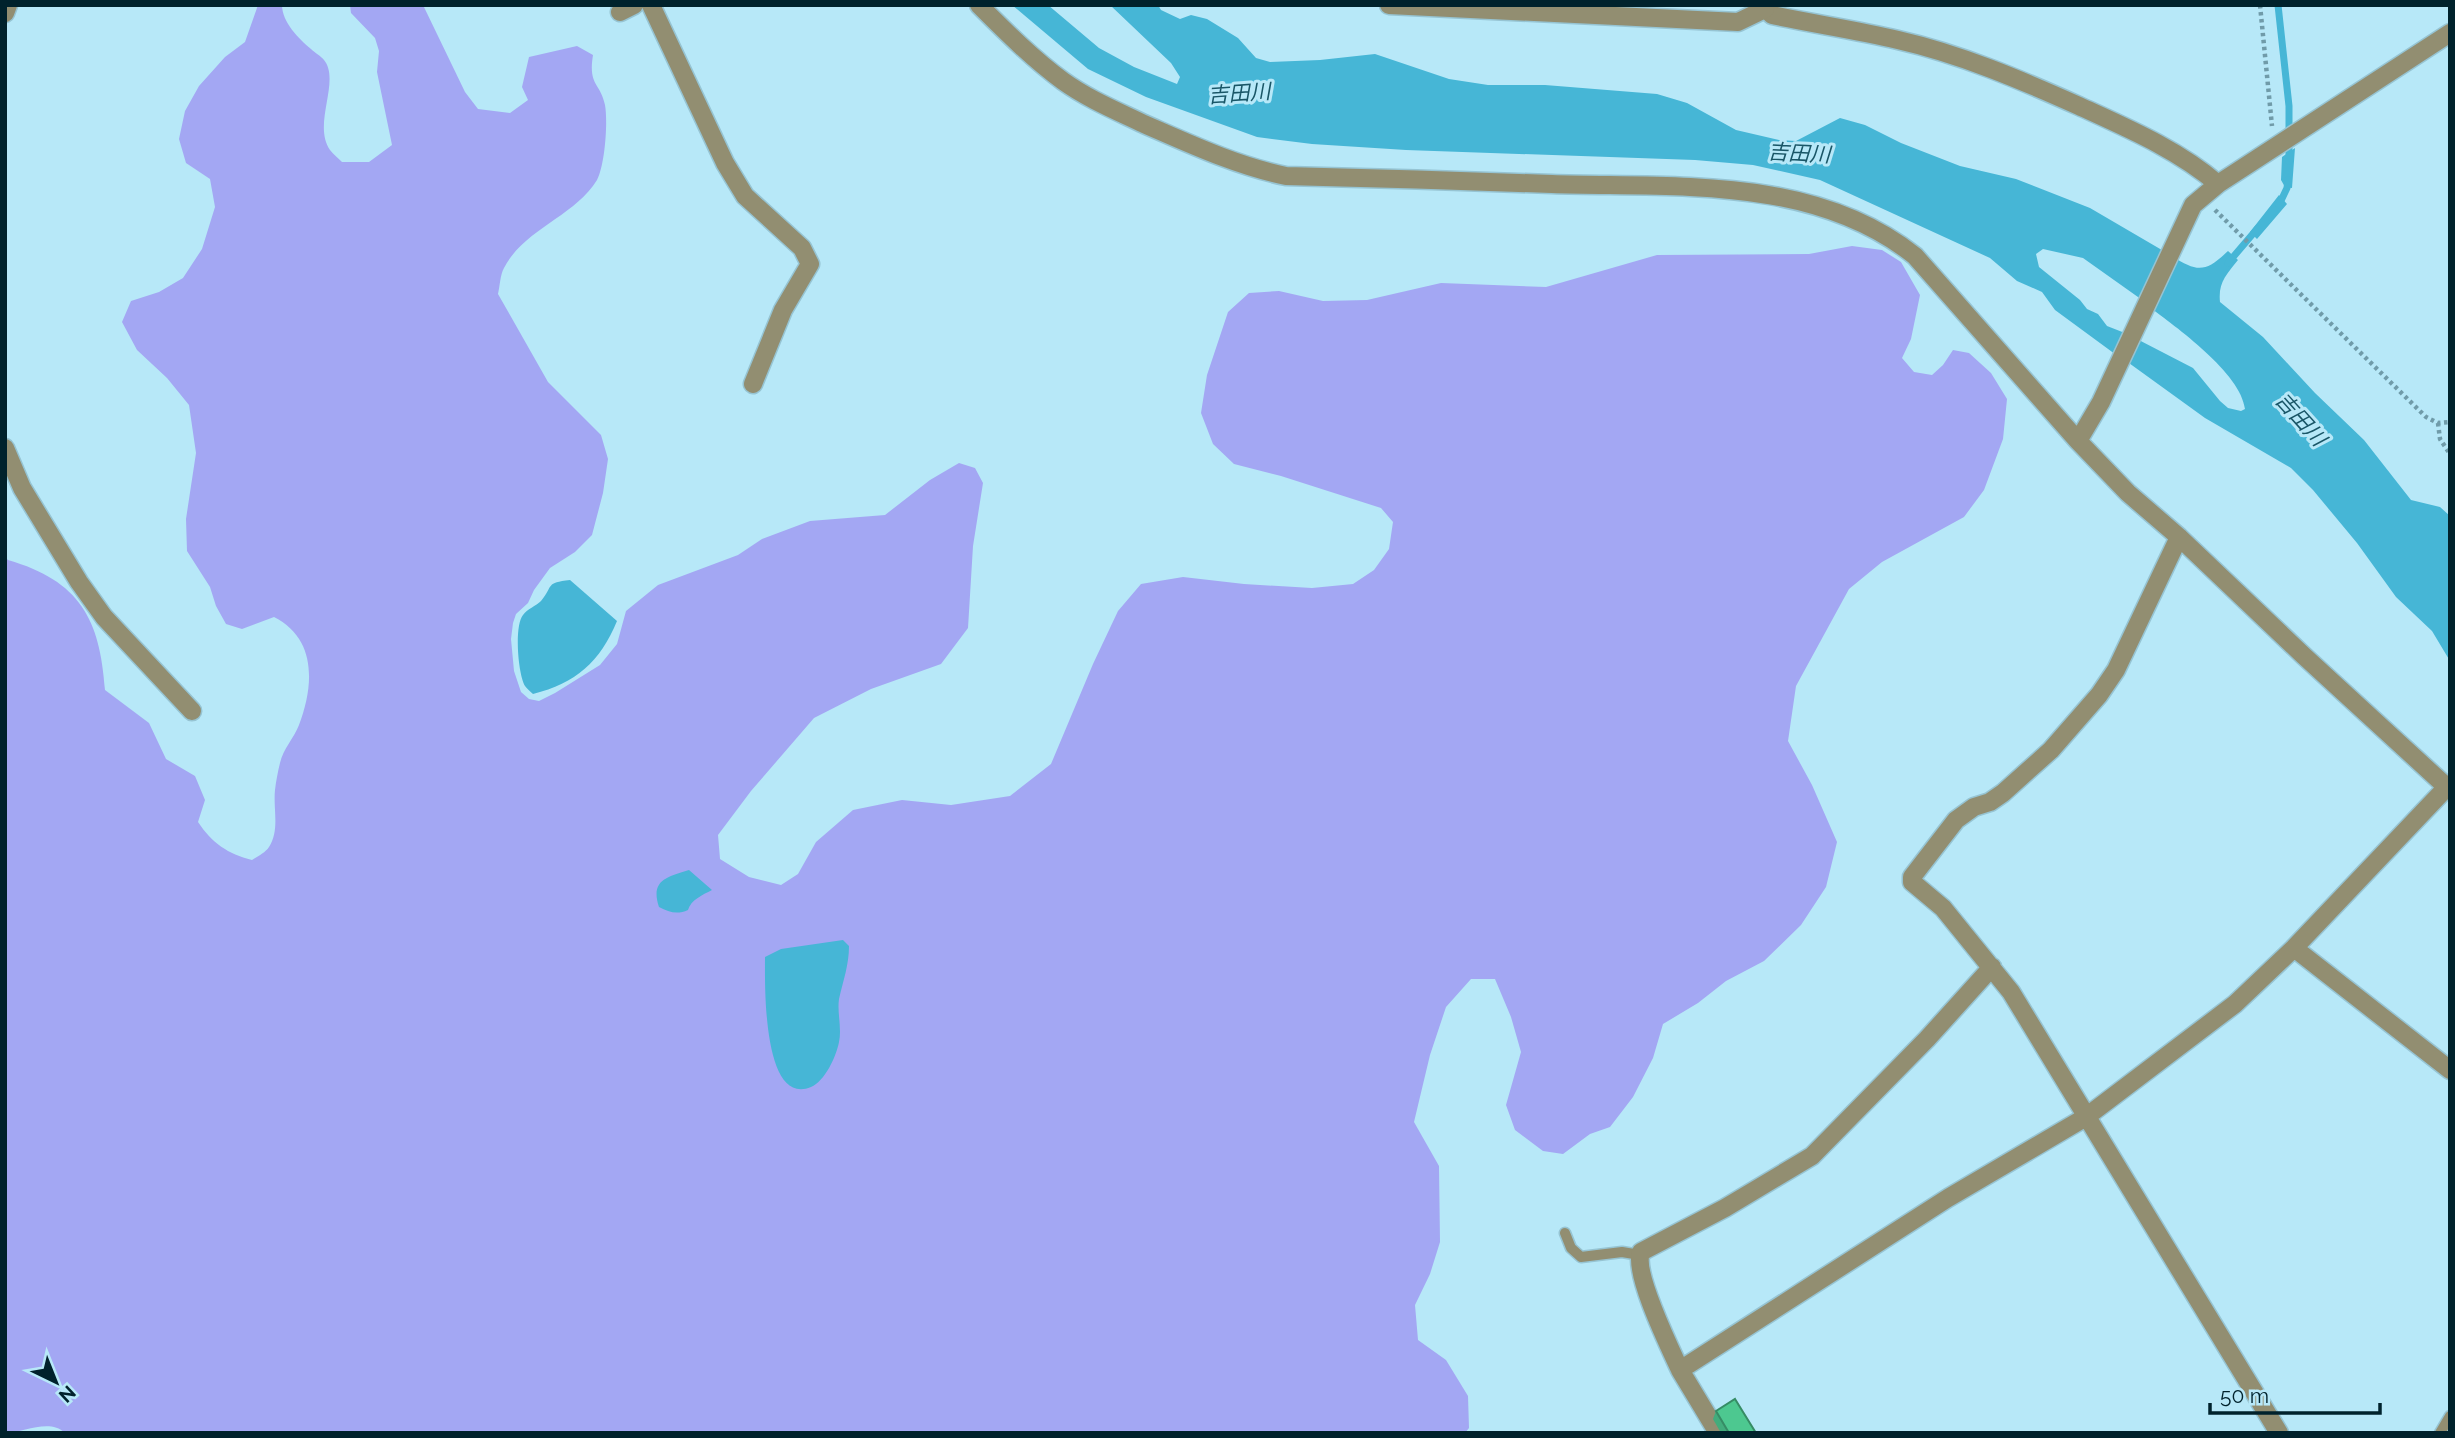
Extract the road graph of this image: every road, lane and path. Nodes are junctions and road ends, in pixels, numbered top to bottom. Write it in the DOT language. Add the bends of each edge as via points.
graph roads {
  1 [pos="8,5"];
  2 [pos="651,5"];
  3 [pos="979,5"];
  4 [pos="1388,5"];
  5 [pos="2260,5"];
  6 [pos="1763,7"];
  7 [pos="5,13"];
  8 [pos="2450,33"];
  9 [pos="2285,142"];
  10 [pos="2213,187"];
  11 [pos="753,384"];
  12 [pos="2450,422"];
  13 [pos="2438,423"];
  14 [pos="2078,440"];
  15 [pos="5,448"];
  16 [pos="2450,454"];
  17 [pos="2179,537"];
  18 [pos="192,711"];
  19 [pos="2448,788"];
  20 [pos="2294,948"];
  21 [pos="1992,967"];
  22 [pos="2450,1070"];
  23 [pos="2086,1117"];
  24 [pos="1565,1233"];
  25 [pos="1640,1255"];
  26 [pos="1680,1370"];
  27 [pos="2450,1416"];
  28 [pos="1718,1433"];
  29 [pos="2279,1433"];
  30 [pos="2440,1433"];
  1 -- 7 [label="street"];
  2 -- 11 [label="street" via="725,163 745,195 802,248 810,264 783,310"];
  3 -- 14 [label="street" via="1063,82 1176,138 1261,170 1286,176 1721,189 1814,204 1843,214 1915,256"];
  4 -- 6 [label="street" via="1738,22"];
  5 -- 9 [label="path"];
  6 -- 10 [label="street" via="1780,16 1901,40 2034,86 2185,159"];
  8 -- 9 [label="street"];
  9 -- 10 [label="street"];
  10 -- 13 [label="path" via="2212,207 2416,408"];
  10 -- 14 [label="street" via="2193,205"];
  12 -- 13 [label="path"];
  13 -- 16 [label="path" via="2437,432"];
  14 -- 17 [label="street" via="2128,493"];
  15 -- 18 [label="street" via="22,488 79,582 104,617"];
  17 -- 19 [label="street"];
  17 -- 21 [label="street" via="2116,670 2099,695 2051,750 2003,793 1956,820 1912,877"];
  19 -- 20 [label="street"];
  20 -- 22 [label="street"];
  20 -- 23 [label="street" via="2235,1004"];
  21 -- 23 [label="street"];
  21 -- 25 [label="street" via="1812,1156 1725,1208 1645,1248"];
  23 -- 26 [label="street" via="1948,1198"];
  23 -- 29 [label="street"];
  24 -- 25 [label="lane" via="1571,1248 1581,1256"];
  25 -- 26 [label="street" via="1639,1265 1661,1331"];
  26 -- 28 [label="street"];
  27 -- 30 [label="lane"];
}
